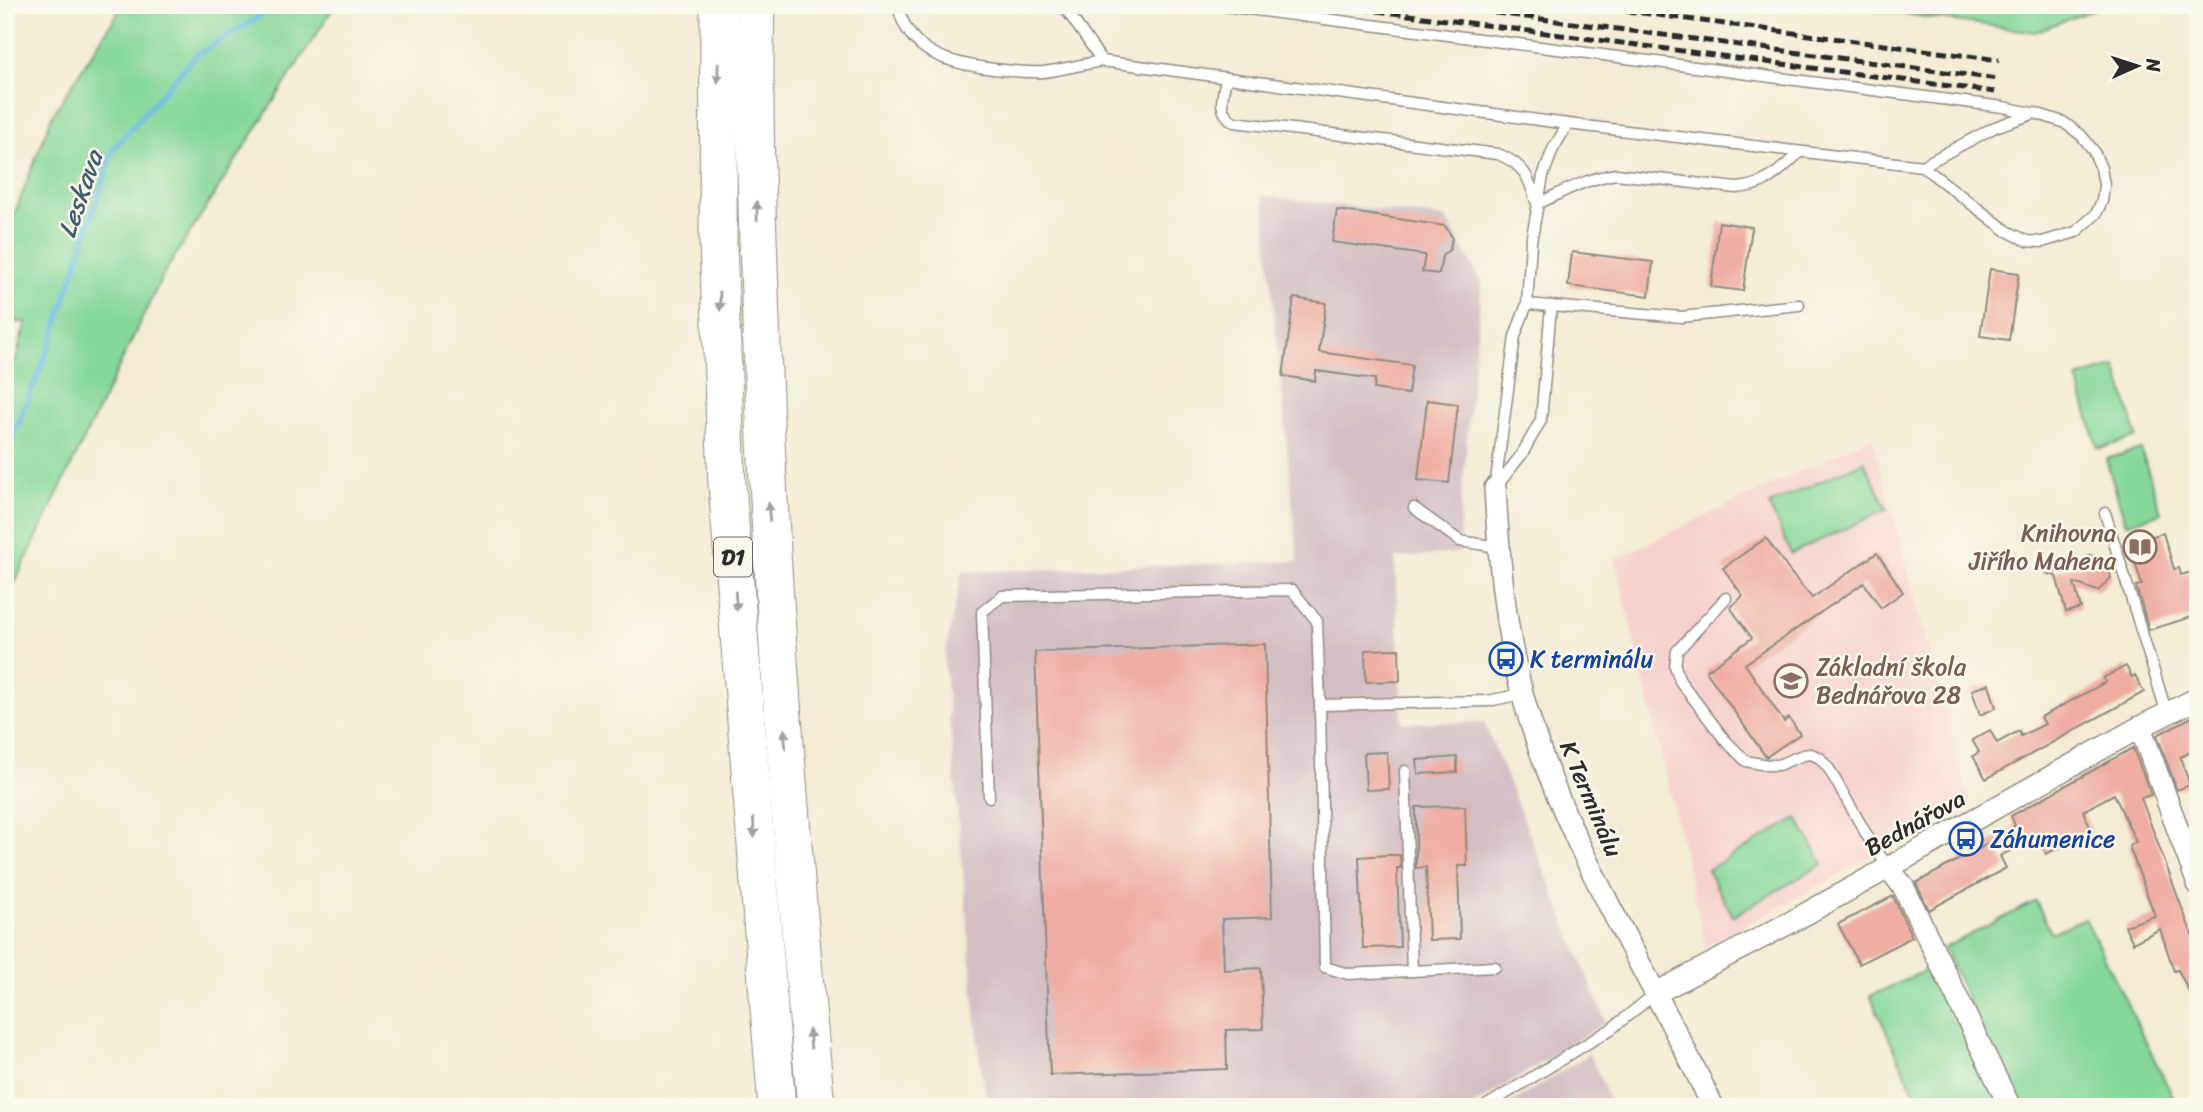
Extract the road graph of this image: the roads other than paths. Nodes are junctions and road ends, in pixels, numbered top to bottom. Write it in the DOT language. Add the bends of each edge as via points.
graph roads {
  1 [pos="719,5"];
  2 [pos="898,5"];
  3 [pos="1063,5"];
  4 [pos="1217,5"];
  5 [pos="755,15"];
  6 [pos="1102,61"];
  7 [pos="1226,78"];
  8 [pos="2035,113"];
  9 [pos="1568,124"];
  10 [pos="1800,152"];
  11 [pos="1922,166"];
  12 [pos="1538,204"];
  13 [pos="1527,304"];
  14 [pos="1799,305"];
  15 [pos="1551,307"];
  16 [pos="1495,488"];
  17 [pos="1414,508"];
  18 [pos="2105,513"];
  19 [pos="1498,547"];
  20 [pos="1726,598"];
  21 [pos="1522,694"];
  22 [pos="2198,698"];
  23 [pos="1320,705"];
  24 [pos="2167,714"];
  25 [pos="2140,727"];
  26 [pos="1405,771"];
  27 [pos="989,797"];
  28 [pos="1889,868"];
  29 [pos="2198,884"];
  30 [pos="1495,967"];
  31 [pos="1412,971"];
  32 [pos="1656,993"];
  33 [pos="777,1107"];
  34 [pos="816,1107"];
  35 [pos="1484,1107"];
  36 [pos="1713,1107"];
  37 [pos="2010,1107"];
  1 -- 33 [label="highway, D1, one-way" via="718,242 727,484"];
  2 -- 6 [label="lane" via="914,38 942,59 1025,72"];
  3 -- 6 [label="lane"];
  4 -- 8 [label="lane"];
  34 -- 5 [label="highway, D1, one-way" via="767,482 757,233"];
  6 -- 7 [label="lane"];
  7 -- 9 [label="lane"];
  7 -- 12 [label="lane" via="1222,108 1225,117 1234,122 1498,154 1522,168"];
  8 -- 11 [label="lane" via="1994,127"];
  8 -- 11 [label="lane" via="2063,122 2081,135 2101,168 2102,201 2096,214 2076,232 2042,242 2027,241"];
  9 -- 10 [label="lane"];
  9 -- 12 [label="lane" via="1553,149"];
  10 -- 11 [label="lane"];
  10 -- 12 [label="lane" via="1765,183 1751,187 1616,174 1580,183"];
  12 -- 13 [label="lane"];
  13 -- 15 [label="lane"];
  13 -- 16 [label="lane" via="1514,336"];
  14 -- 15 [label="lane" via="1681,317"];
  15 -- 16 [label="lane" via="1541,420"];
  16 -- 19 [label="street, K Terminálu"];
  17 -- 19 [label="lane" via="1460,541"];
  18 -- 24 [label="lane"];
  19 -- 21 [label="street, K Terminálu"];
  20 -- 28 [label="lane" via="1677,651 1680,681 1746,761 1778,765 1803,755 1820,758"];
  21 -- 23 [label="lane" via="1489,701"];
  21 -- 32 [label="street, K Terminálu" via="1578,839"];
  22 -- 24 [label="street, Bednářova"];
  23 -- 27 [label="lane" via="1317,621 1292,590 1002,596 982,612"];
  23 -- 31 [label="lane" via="1325,967 1348,974"];
  24 -- 25 [label="street, Bednářova"];
  25 -- 28 [label="street, Bednářova"];
  25 -- 29 [label="street"];
  26 -- 31 [label="lane"];
  28 -- 32 [label="street, Bednářova"];
  28 -- 37 [label="street" via="1904,888"];
  30 -- 31 [label="lane"];
  32 -- 35 [label="lane" via="1611,1028"];
  32 -- 36 [label="street, K Terminálu"];
}
